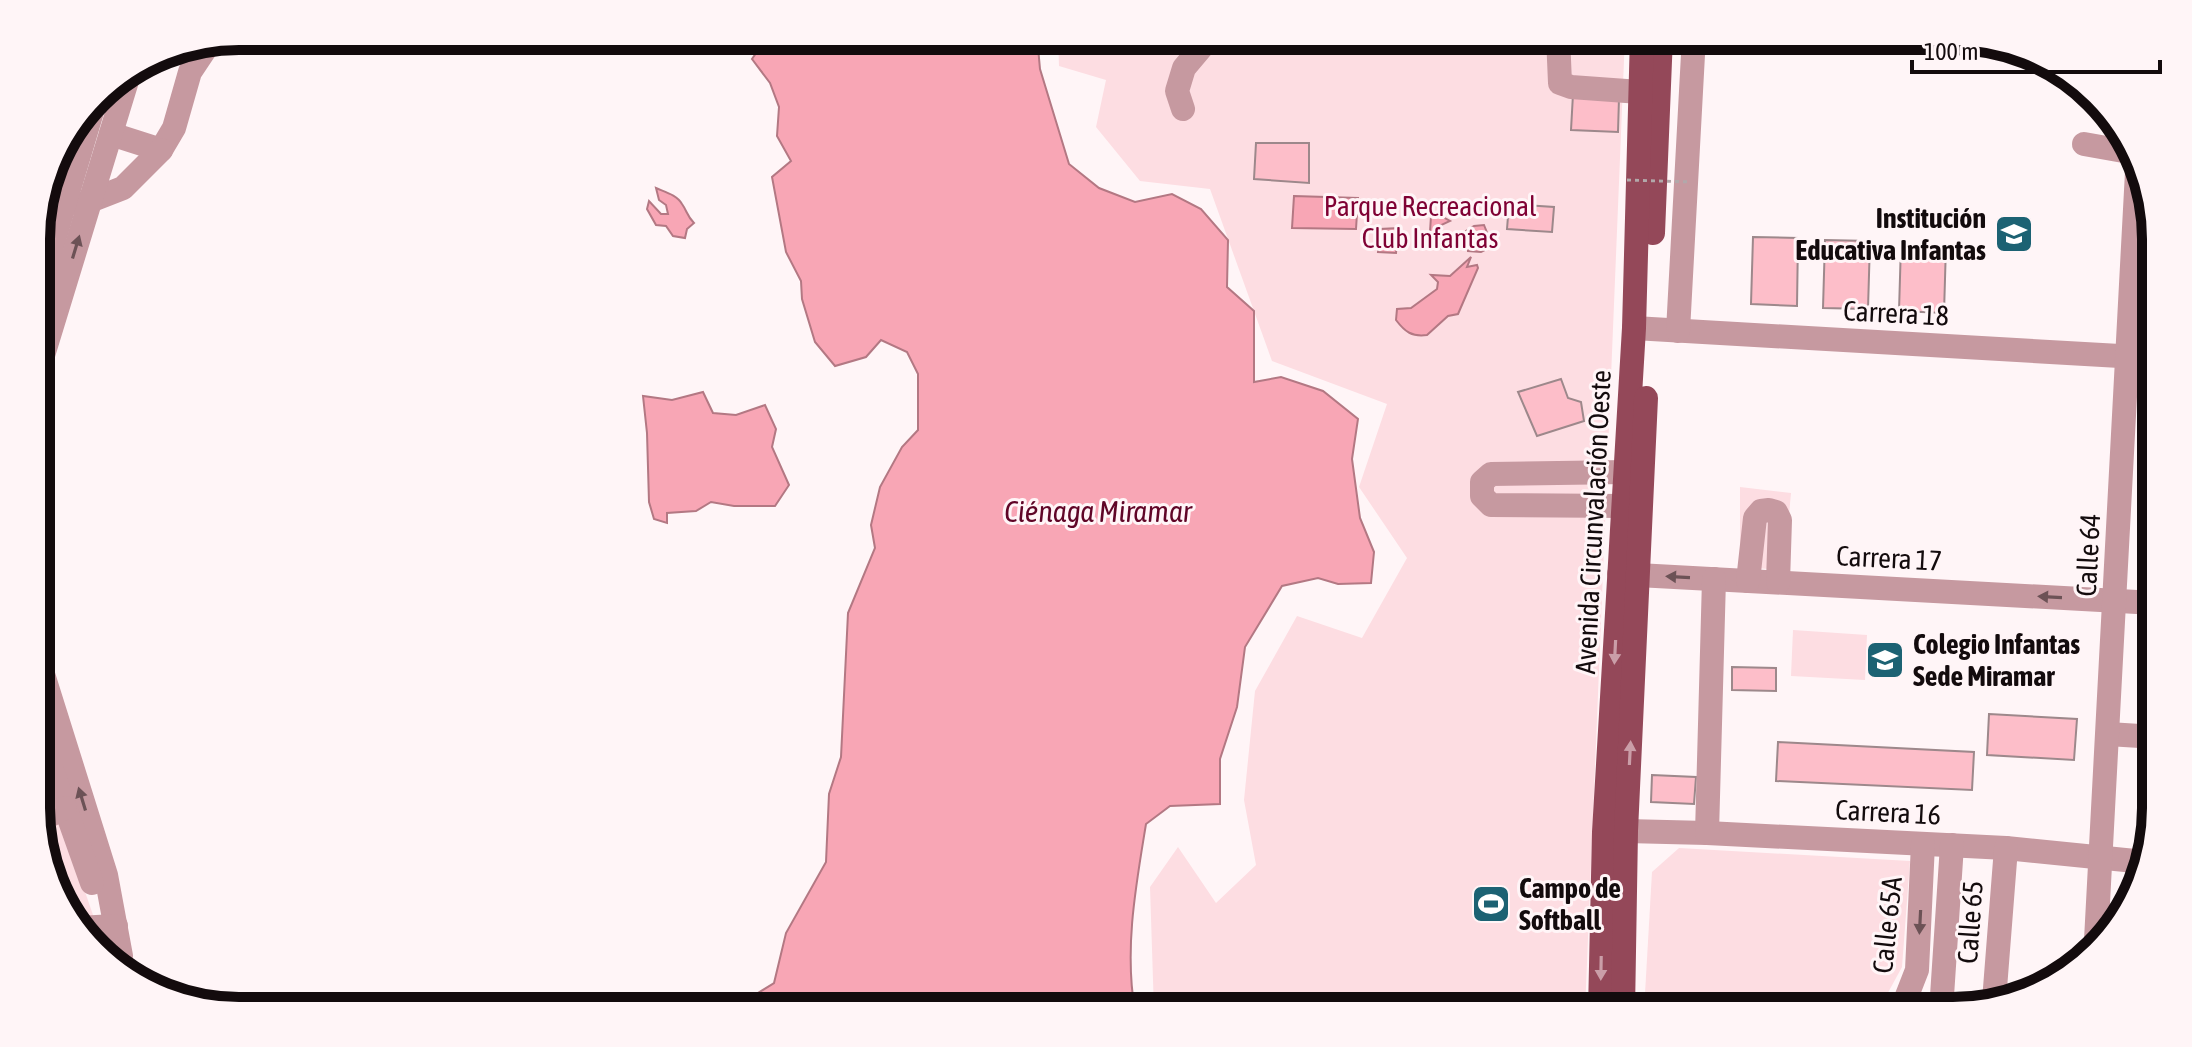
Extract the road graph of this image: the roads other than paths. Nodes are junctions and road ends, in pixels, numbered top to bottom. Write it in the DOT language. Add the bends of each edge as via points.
graph roads {
  1 [pos="1199,50"];
  2 [pos="1559,50"];
  3 [pos="1642,50"];
  4 [pos="1660,50"];
  5 [pos="1693,50"];
  6 [pos="202,54"];
  7 [pos="124,90"];
  8 [pos="1640,92"];
  9 [pos="1183,109"];
  10 [pos="87,128"];
  11 [pos="111,134"];
  12 [pos="2084,144"];
  13 [pos="161,150"];
  14 [pos="2120,150"];
  15 [pos="2136,191"];
  16 [pos="90,202"];
  17 [pos="62,210"];
  18 [pos="50,252"];
  19 [pos="50,312"];
  20 [pos="1642,329"];
  21 [pos="1678,331"];
  22 [pos="2128,356"];
  23 [pos="2142,357"];
  24 [pos="1626,472"];
  25 [pos="1624,506"];
  26 [pos="1629,575"];
  27 [pos="1714,579"];
  28 [pos="1748,581"];
  29 [pos="1778,582"];
  30 [pos="2116,601"];
  31 [pos="2142,602"];
  32 [pos="50,696"];
  33 [pos="2108,734"];
  34 [pos="2142,736"];
  35 [pos="50,765"];
  36 [pos="65,808"];
  37 [pos="51,815"];
  38 [pos="1626,831"];
  39 [pos="1707,833"];
  40 [pos="1923,844"];
  41 [pos="1952,845"];
  42 [pos="2006,848"];
  43 [pos="2098,858"];
  44 [pos="2134,861"];
  45 [pos="113,927"];
  46 [pos="93,928"];
  47 [pos="2096,931"];
  48 [pos="121,956"];
  49 [pos="1995,992"];
  50 [pos="1600,997"];
  51 [pos="1623,997"];
  52 [pos="1907,997"];
  53 [pos="1942,997"];
  1 -- 9 [label="street" via="1184,68 1177,91"];
  2 -- 8 [label="street" via="1560,83"];
  3 -- 8 [label="main road, Avenida Circunvalación Oeste"];
  4 -- 20 [label="main road, Avenida Circunvalación Oeste"];
  5 -- 21 [label="street"];
  6 -- 13 [label="street"];
  7 -- 11 [label="street"];
  8 -- 20 [label="main road, Avenida Circunvalación Oeste"];
  10 -- 17 [label="street"];
  11 -- 13 [label="street"];
  11 -- 16 [label="street"];
  12 -- 14 [label="street"];
  13 -- 16 [label="street" via="123,188"];
  15 -- 22 [label="street, Calle 64"];
  16 -- 17 [label="street"];
  19 -- 16 [label="street, one-way"];
  17 -- 18 [label="street"];
  20 -- 21 [label="street, Carrera 18"];
  20 -- 24 [label="main road, Avenida Circunvalación Oeste"];
  20 -- 26 [label="main road, Avenida Circunvalación Oeste"];
  21 -- 22 [label="street, Carrera 18"];
  22 -- 23 [label="street, Carrera 18"];
  22 -- 30 [label="street, Calle 64"];
  24 -- 25 [label="main road, Avenida Circunvalación Oeste"];
  24 -- 25 [label="street" via="1491,474 1482,482 1482,496 1491,505"];
  25 -- 26 [label="main road, Avenida Circunvalación Oeste"];
  27 -- 26 [label="street, Carrera 17, one-way"];
  38 -- 26 [label="main road, Avenida Circunvalación Oeste, one-way"];
  26 -- 50 [label="main road, Avenida Circunvalación Oeste, one-way" via="1604,832"];
  27 -- 28 [label="street, Carrera 17"];
  27 -- 39 [label="street"];
  28 -- 29 [label="street, Carrera 17"];
  28 -- 29 [label="street" via="1755,518 1769,510 1780,520"];
  30 -- 29 [label="street, Carrera 17, one-way"];
  30 -- 31 [label="street, Carrera 17"];
  30 -- 33 [label="street, Calle 64"];
  45 -- 32 [label="street, one-way" via="106,875"];
  33 -- 34 [label="street"];
  33 -- 43 [label="street, Calle 64"];
  35 -- 36 [label="street"];
  36 -- 37 [label="street"];
  36 -- 45 [label="street"];
  38 -- 39 [label="street, Carrera 16"];
  38 -- 51 [label="main road, Avenida Circunvalación Oeste"];
  39 -- 40 [label="street, Carrera 16"];
  40 -- 41 [label="street, Carrera 16"];
  40 -- 52 [label="street, Calle 65A, one-way" via="1917,970"];
  41 -- 42 [label="street, Carrera 16"];
  41 -- 53 [label="street, Calle 65A"];
  42 -- 43 [label="street, Carrera 16"];
  42 -- 49 [label="street, Calle 65"];
  43 -- 44 [label="street, Carrera 16"];
  43 -- 47 [label="street, Calle 64"];
  45 -- 46 [label="street"];
  45 -- 48 [label="street"];
}
